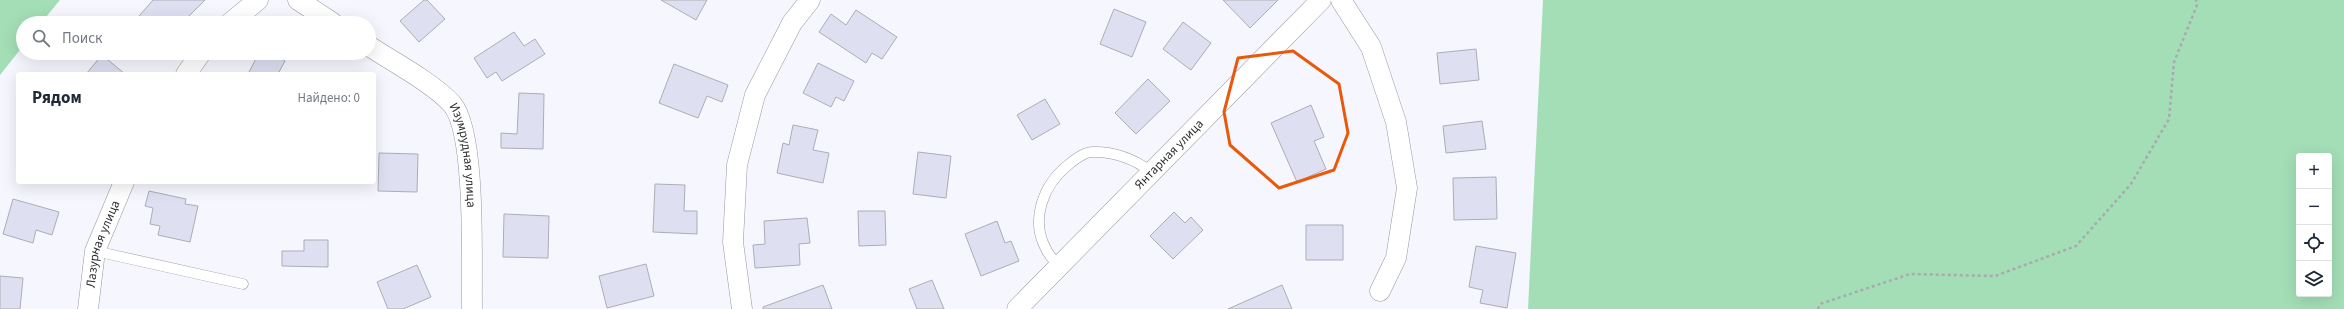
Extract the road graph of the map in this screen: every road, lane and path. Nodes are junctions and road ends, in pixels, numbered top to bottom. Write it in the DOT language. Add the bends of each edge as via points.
graph roads {
  1 [pos="258,0"];
  2 [pos="298,0"];
  3 [pos="810,0"];
  4 [pos="1321,0"];
  5 [pos="1341,0"];
  6 [pos="2196,0"];
  7 [pos="239,16"];
  8 [pos="322,16"];
  9 [pos="376,51"];
  10 [pos="196,60"];
  11 [pos="187,72"];
  12 [pos="1152,172"];
  13 [pos="123,184"];
  14 [pos="95,251"];
  15 [pos="1059,267"];
  16 [pos="243,284"];
  17 [pos="1380,291"];
  18 [pos="88,309"];
  19 [pos="472,309"];
  20 [pos="742,309"];
  21 [pos="1017,309"];
  22 [pos="1818,309"];
  1 -- 7 [label="street"];
  2 -- 8 [label="street"];
  3 -- 20 [label="street" via="792,24 755,95 737,165 733,242"];
  4 -- 12 [label="street, Янтарная улица"];
  5 -- 17 [label="street" via="1371,47 1396,122 1407,188 1396,258"];
  6 -- 22 [label="path" via="2197,5 2174,62 2169,119 2130,184 2076,246 1995,276 1910,274 1820,304"];
  9 -- 19 [label="street, Изумрудная улица" via="425,83 452,105 463,130 469,164"];
  10 -- 11 [label="street"];
  12 -- 15 [label="street, Янтарная улица"];
  12 -- 15 [label="lane" via="1126,157 1090,152 1076,158 1060,171 1040,204 1039,226 1046,249"];
  13 -- 14 [label="street, Лазурная улица"];
  14 -- 16 [label="lane"];
  14 -- 18 [label="street, Лазурная улица"];
  15 -- 21 [label="street, Янтарная улица"];
}
